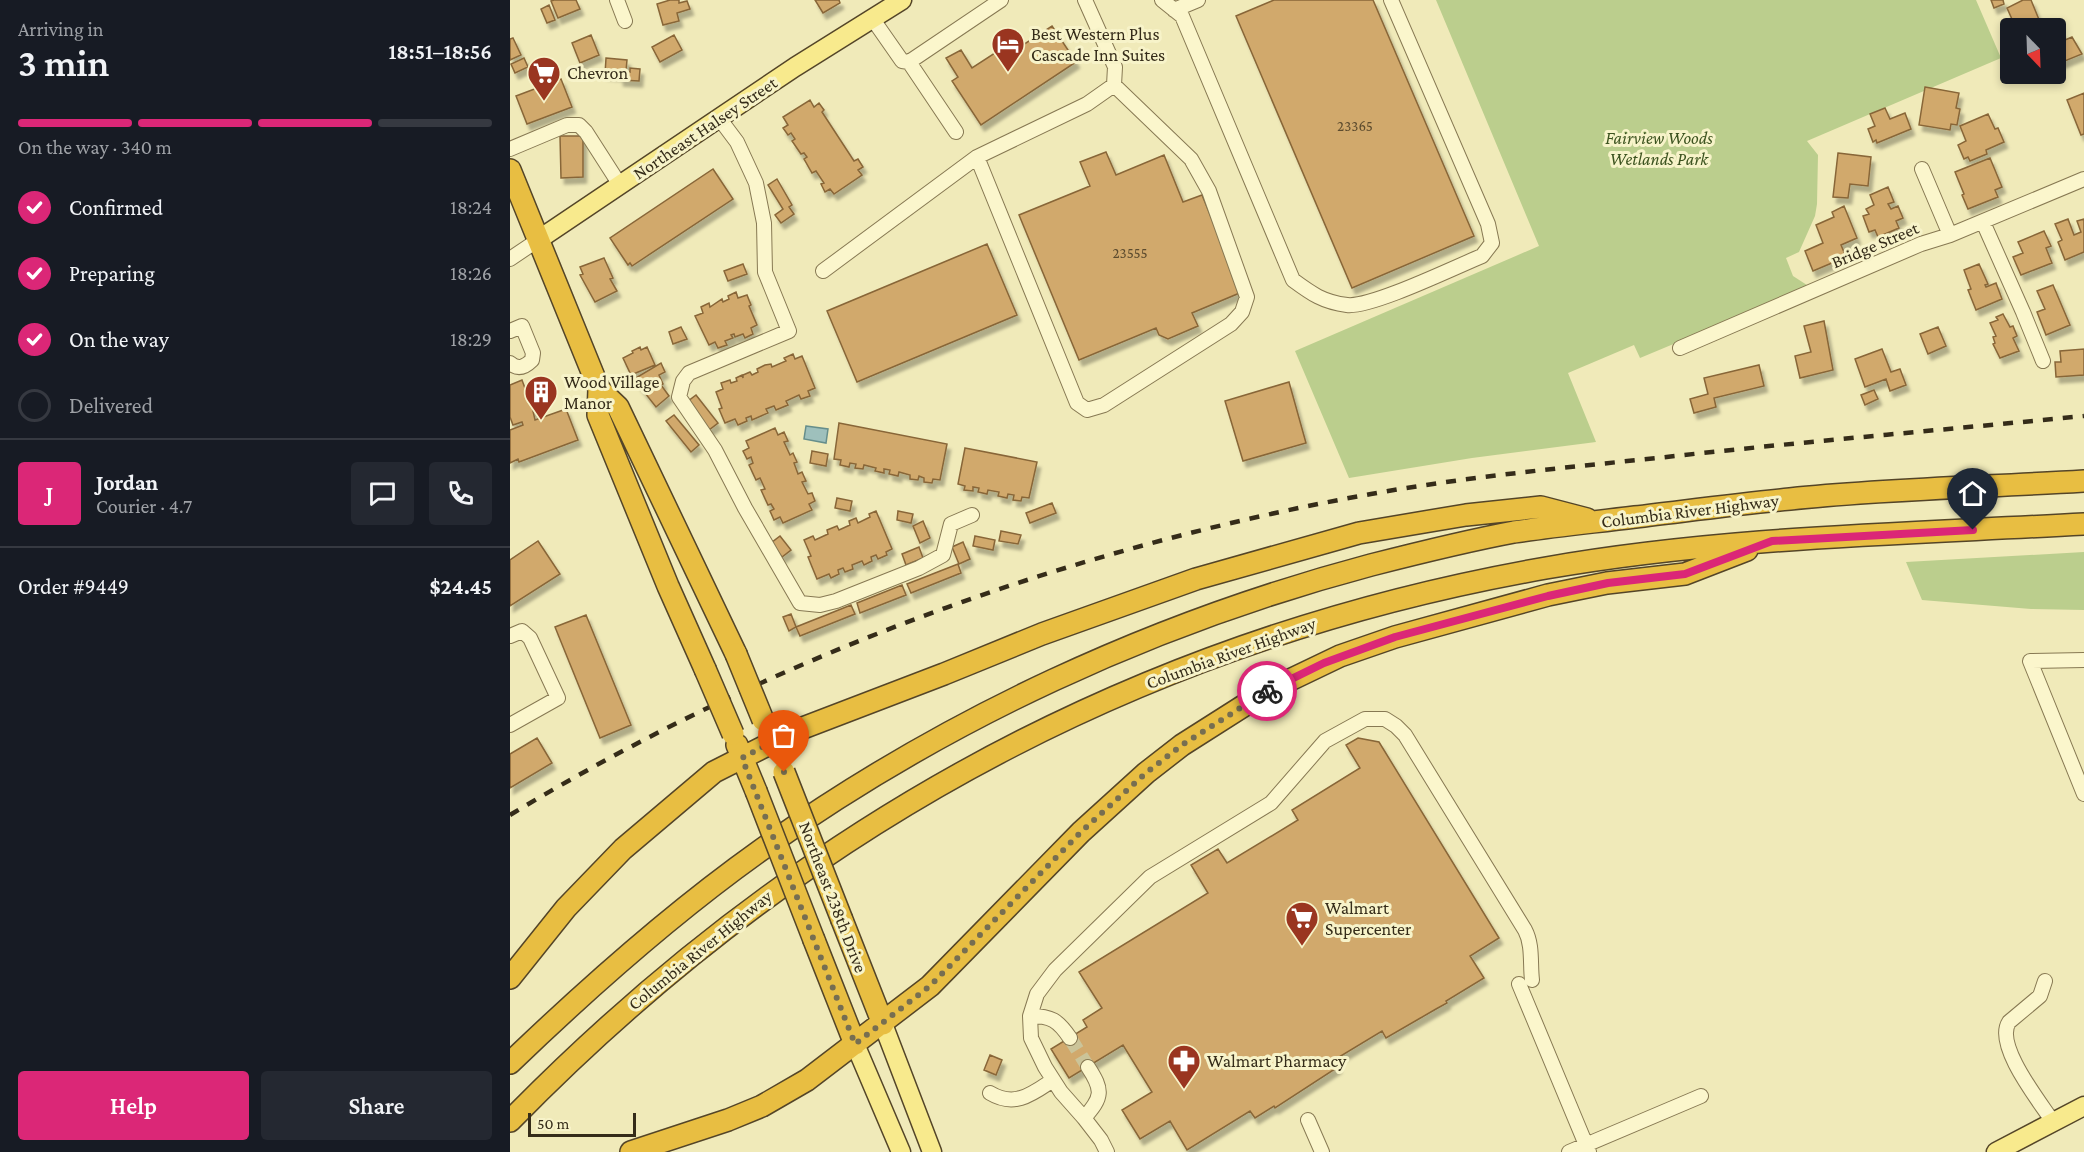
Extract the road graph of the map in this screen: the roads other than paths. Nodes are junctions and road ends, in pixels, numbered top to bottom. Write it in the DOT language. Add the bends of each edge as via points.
graph roads {
  1 [pos="617,0"];
  2 [pos="902,0"];
  3 [pos="1001,0"];
  4 [pos="1085,0"];
  5 [pos="1162,0"];
  6 [pos="1198,0"];
  7 [pos="1391,0"];
  8 [pos="1174,10"];
  9 [pos="872,18"];
  10 [pos="625,21"];
  11 [pos="909,62"];
  12 [pos="1114,85"];
  13 [pos="719,118"];
  14 [pos="956,132"];
  15 [pos="510,150"];
  16 [pos="977,157"];
  17 [pos="1923,169"];
  18 [pos="510,170"];
  19 [pos="2084,179"];
  20 [pos="620,185"];
  21 [pos="1983,222"];
  22 [pos="1950,236"];
  23 [pos="538,240"];
  24 [pos="510,259"];
  25 [pos="824,271"];
  26 [pos="516,329"];
  27 [pos="1680,348"];
  28 [pos="2043,361"];
  29 [pos="510,363"];
  30 [pos="599,389"];
  31 [pos="2084,482"];
  32 [pos="972,515"];
  33 [pos="1600,522"];
  34 [pos="2084,524"];
  35 [pos="1772,541"];
  36 [pos="510,636"];
  37 [pos="2084,660"];
  38 [pos="510,725"];
  39 [pos="772,742"];
  40 [pos="742,758"];
  41 [pos="2084,794"];
  42 [pos="510,978"];
  43 [pos="2045,981"];
  44 [pos="1030,1016"];
  45 [pos="883,1024"];
  46 [pos="1070,1038"];
  47 [pos="855,1044"];
  48 [pos="510,1063"];
  49 [pos="1088,1067"];
  50 [pos="1053,1080"];
  51 [pos="990,1093"];
  52 [pos="1701,1096"];
  53 [pos="2084,1106"];
  54 [pos="1084,1118"];
  55 [pos="1308,1120"];
  56 [pos="510,1121"];
  57 [pos="2053,1122"];
  58 [pos="1588,1148"];
  59 [pos="631,1152"];
  60 [pos="902,1152"];
  61 [pos="932,1152"];
  62 [pos="1107,1152"];
  63 [pos="1322,1152"];
  64 [pos="1569,1152"];
  65 [pos="1996,1152"];
  1 -- 10 [label="street"];
  2 -- 9 [label="main road, Northeast Halsey Street"];
  3 -- 11 [label="street"];
  4 -- 12 [label="street" via="1115,67"];
  5 -- 8 [label="street"];
  6 -- 8 [label="street"];
  7 -- 8 [label="street" via="1488,224 1492,243 1482,255 1376,300 1349,305 1316,297 1293,280 1182,16"];
  9 -- 11 [label="street" via="902,61"];
  9 -- 13 [label="main road, Northeast Halsey Street"];
  11 -- 14 [label="street"];
  12 -- 16 [label="street" via="1087,104"];
  12 -- 16 [label="street" via="1191,159 1209,191 1247,297 1242,312 1231,324 1104,405 1087,410 1077,403"];
  13 -- 20 [label="main road, Northeast Halsey Street"];
  13 -- 32 [label="street" via="756,183 764,223 765,272 789,331 689,373 679,397 715,450 800,603 820,605 919,568 943,555 951,524"];
  15 -- 20 [label="street" via="567,125 579,125"];
  16 -- 25 [label="street"];
  17 -- 22 [label="street"];
  18 -- 23 [label="highway, Northeast 238th Drive"];
  19 -- 21 [label="street, Bridge Street"];
  20 -- 23 [label="main road, Northeast Halsey Street"];
  21 -- 22 [label="street, Bridge Street"];
  21 -- 28 [label="street"];
  22 -- 27 [label="street, Bridge Street" via="1921,244"];
  23 -- 24 [label="street, Northeast Halsey Street"];
  23 -- 30 [label="highway, Northeast 238th Drive"];
  26 -- 29 [label="street" via="533,353 532,360 522,368"];
  30 -- 39 [label="highway, Northeast 238th Drive, bridge" via="618,407 736,654"];
  30 -- 40 [label="highway, Northeast 238th Drive, bridge" via="598,415"];
  31 -- 33 [label="highway, Columbia River Highway" via="1790,499"];
  33 -- 39 [label="highway" via="1541,507 1359,533 1196,579 1042,634"];
  33 -- 48 [label="highway, Columbia River Highway" via="1514,532 1430,550 1283,590 1147,639 1008,702 864,782 760,851 640,945"];
  34 -- 35 [label="highway, Columbia River Highway"];
  35 -- 45 [label="highway" via="1685,574 1608,583 1548,596 1395,637 1318,666 1267,691 1146,773 1081,832 930,986"];
  35 -- 56 [label="highway, Columbia River Highway" via="1550,567 1401,598 1223,653 1068,717 927,791 772,892 634,1002"];
  36 -- 38 [label="street" via="522,631 530,638 558,698"];
  37 -- 41 [label="street" via="2030,661"];
  39 -- 40 [label="highway"];
  39 -- 45 [label="highway, Northeast 238th Drive, bridge"];
  40 -- 42 [label="highway" via="714,772 623,849 566,908"];
  40 -- 47 [label="highway, Northeast 238th Drive, bridge"];
  43 -- 57 [label="street" via="2040,996 2009,1022 2006,1036 2015,1066"];
  44 -- 46 [label="street" via="1047,1016 1063,1027"];
  44 -- 50 [label="street" via="1031,1038"];
  44 -- 58 [label="street" via="1037,994 1055,970 1150,877 1271,803 1325,741 1365,718 1385,719 1405,735 1526,930 1529,938 1525,982"];
  45 -- 47 [label="highway"];
  45 -- 61 [label="main road, Northeast 238th Drive"];
  47 -- 59 [label="highway" via="807,1080 762,1106"];
  47 -- 60 [label="main road, Northeast 238th Drive"];
  49 -- 54 [label="street" via="1100,1091 1099,1099"];
  50 -- 51 [label="street" via="1013,1100"];
  50 -- 54 [label="street"];
  52 -- 58 [label="street"];
  53 -- 57 [label="main road"];
  54 -- 62 [label="street"];
  55 -- 63 [label="street"];
  57 -- 65 [label="main road"];
  58 -- 64 [label="street"];
}
